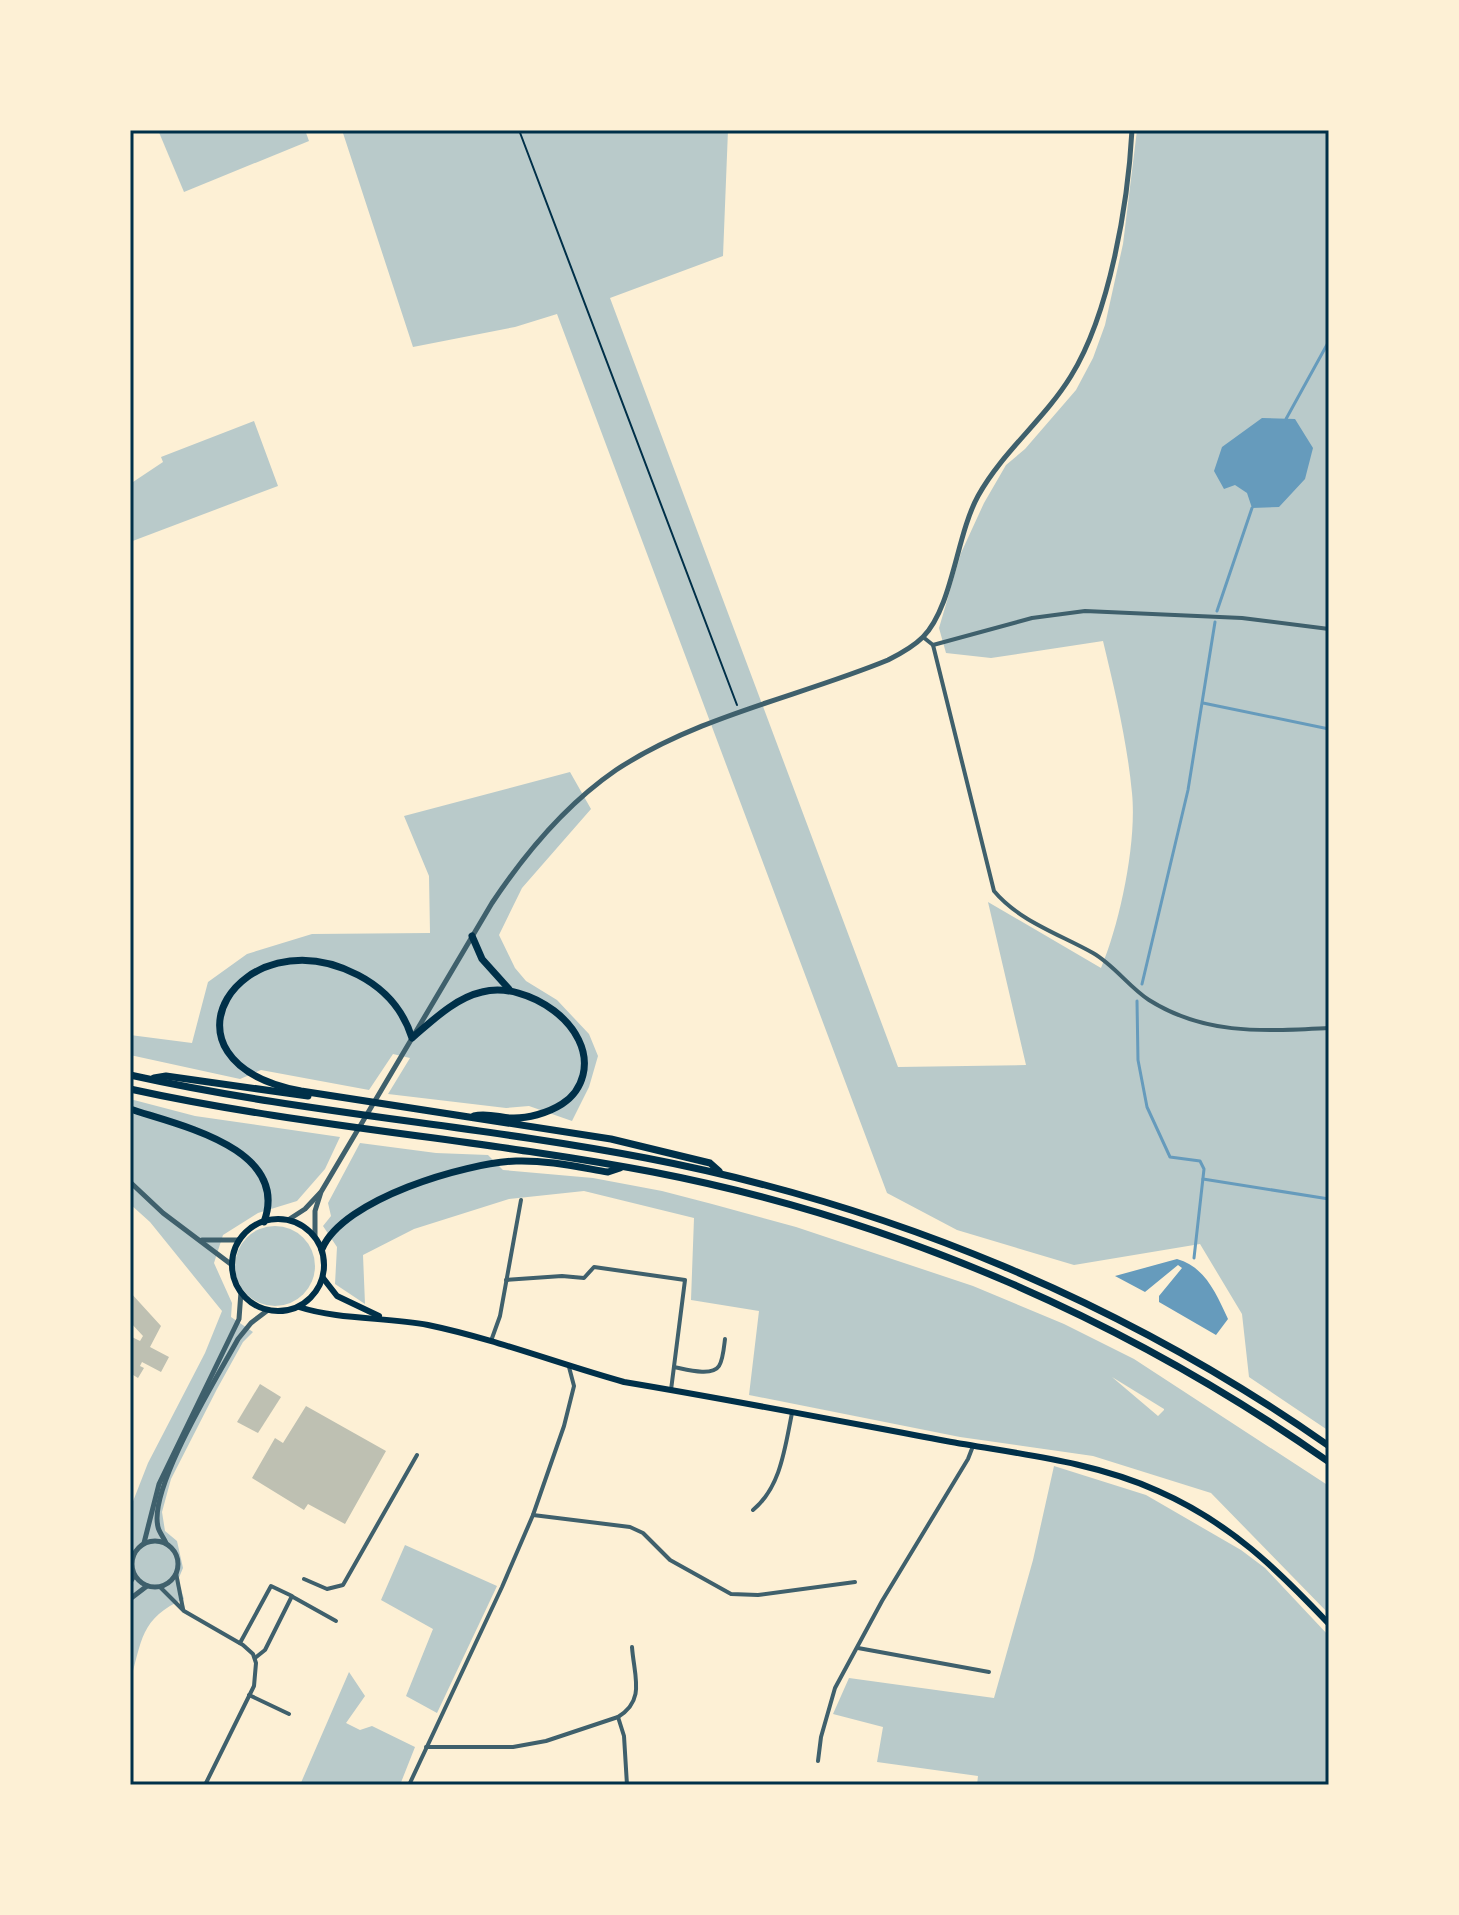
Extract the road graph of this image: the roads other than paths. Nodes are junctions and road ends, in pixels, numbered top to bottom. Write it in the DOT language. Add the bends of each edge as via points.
graph roads {
  1 [pos="1132,130"];
  2 [pos="1329,629"];
  3 [pos="923,637"];
  4 [pos="933,645"];
  5 [pos="472,936"];
  6 [pos="510,990"];
  7 [pos="1329,1028"];
  8 [pos="412,1038"];
  9 [pos="130,1075"];
  10 [pos="151,1079"];
  11 [pos="130,1089"];
  12 [pos="402,1106"];
  13 [pos="130,1109"];
  14 [pos="474,1116"];
  15 [pos="622,1167"];
  16 [pos="722,1174"];
  17 [pos="130,1182"];
  18 [pos="321,1192"];
  19 [pos="521,1200"];
  20 [pos="288,1220"];
  21 [pos="264,1222"];
  22 [pos="315,1237"];
  23 [pos="202,1240"];
  24 [pos="240,1240"];
  25 [pos="322,1249"];
  26 [pos="232,1265"];
  27 [pos="323,1278"];
  28 [pos="506,1280"];
  29 [pos="241,1292"];
  30 [pos="299,1307"];
  31 [pos="268,1310"];
  32 [pos="383,1318"];
  33 [pos="725,1339"];
  34 [pos="491,1341"];
  35 [pos="569,1367"];
  36 [pos="674,1367"];
  37 [pos="671,1390"];
  38 [pos="792,1413"];
  39 [pos="973,1446"];
  40 [pos="1329,1446"];
  41 [pos="417,1455"];
  42 [pos="1329,1462"];
  43 [pos="753,1510"];
  44 [pos="533,1515"];
  45 [pos="144,1543"];
  46 [pos="166,1543"];
  47 [pos="176,1573"];
  48 [pos="134,1576"];
  49 [pos="304,1579"];
  50 [pos="130,1582"];
  51 [pos="855,1582"];
  52 [pos="147,1586"];
  53 [pos="160,1587"];
  54 [pos="292,1596"];
  55 [pos="130,1599"];
  56 [pos="184,1611"];
  57 [pos="336,1621"];
  58 [pos="1329,1624"];
  59 [pos="240,1643"];
  60 [pos="632,1647"];
  61 [pos="856,1648"];
  62 [pos="255,1658"];
  63 [pos="989,1672"];
  64 [pos="249,1695"];
  65 [pos="289,1714"];
  66 [pos="618,1717"];
  67 [pos="426,1747"];
  68 [pos="818,1761"];
  69 [pos="205,1785"];
  70 [pos="409,1785"];
  71 [pos="627,1785"];
  1 -- 3 [label="street" via="1115,251 1087,344 1045,413 1007,453 977,498 933,624"];
  2 -- 4 [label="street" via="1242,618 1085,611 1032,618"];
  3 -- 4 [label="street"];
  3 -- 5 [label="street" via="858,672 739,712 632,761 550,827"];
  4 -- 7 [label="street" via="994,891 1003,901 1096,955 1147,999 1187,1020 1224,1028"];
  5 -- 6 [label="highway" via="482,959"];
  5 -- 8 [label="street"];
  6 -- 8 [label="highway" via="470,995"];
  6 -- 14 [label="highway" via="538,1001 580,1038 585,1055 581,1084 569,1099 543,1113"];
  8 -- 12 [label="highway" via="389,998 344,968 317,961 290,961 254,971 231,991 220,1019 228,1055 251,1075 284,1087"];
  8 -- 18 [label="street"];
  9 -- 10 [label="highway"];
  10 -- 12 [label="highway" via="166,1076"];
  10 -- 16 [label="highway" via="273,1103 603,1150"];
  11 -- 15 [label="highway" via="322,1124"];
  12 -- 14 [label="highway"];
  13 -- 21 [label="highway" via="216,1138 242,1153 266,1190"];
  14 -- 16 [label="highway" via="656,1148 710,1163"];
  15 -- 25 [label="highway" via="608,1172 520,1161 452,1172 373,1204 333,1232"];
  15 -- 42 [label="highway" via="790,1205 957,1261 1150,1351"];
  16 -- 40 [label="highway" via="878,1218 1027,1276 1181,1353"];
  17 -- 23 [label="street"];
  18 -- 20 [label="street"];
  18 -- 22 [label="street"];
  19 -- 28 [label="street"];
  20 -- 21 [label="main road"];
  20 -- 22 [label="main road"];
  21 -- 24 [label="main road"];
  22 -- 25 [label="main road"];
  23 -- 24 [label="street"];
  23 -- 26 [label="street"];
  24 -- 26 [label="main road"];
  25 -- 27 [label="main road"];
  26 -- 29 [label="main road"];
  27 -- 30 [label="main road"];
  27 -- 32 [label="main road" via="337,1296"];
  28 -- 34 [label="street"];
  28 -- 36 [label="street" via="584,1278 594,1267 685,1280"];
  29 -- 31 [label="main road"];
  29 -- 45 [label="street" via="239,1319 159,1484"];
  30 -- 31 [label="main road"];
  30 -- 32 [label="main road"];
  31 -- 46 [label="street" via="238,1339 168,1472 158,1507 158,1526"];
  32 -- 34 [label="main road"];
  33 -- 36 [label="street" via="715,1370"];
  34 -- 35 [label="main road"];
  35 -- 37 [label="main road"];
  35 -- 44 [label="street" via="574,1378 571,1399"];
  36 -- 37 [label="street"];
  37 -- 38 [label="main road"];
  38 -- 39 [label="main road"];
  38 -- 43 [label="street" via="779,1470 765,1500"];
  39 -- 58 [label="main road" via="1090,1469 1158,1491 1253,1549"];
  39 -- 61 [label="street"];
  41 -- 49 [label="street" via="343,1585 327,1589"];
  44 -- 51 [label="street" via="630,1527 670,1560 731,1594"];
  44 -- 67 [label="street"];
  45 -- 46 [label="street"];
  45 -- 48 [label="street" via="133,1553"];
  46 -- 47 [label="street" via="176,1555"];
  47 -- 53 [label="street"];
  47 -- 56 [label="street"];
  48 -- 50 [label="street"];
  48 -- 52 [label="street"];
  52 -- 53 [label="street"];
  52 -- 55 [label="street"];
  53 -- 56 [label="street"];
  54 -- 57 [label="street"];
  54 -- 59 [label="street" via="271,1586"];
  54 -- 62 [label="street" via="265,1650"];
  56 -- 59 [label="street"];
  59 -- 62 [label="street"];
  60 -- 66 [label="street" via="636,1699 632,1709"];
  61 -- 63 [label="street"];
  61 -- 68 [label="street" via="835,1688"];
  62 -- 64 [label="street" via="257,1673"];
  64 -- 65 [label="street"];
  64 -- 69 [label="street"];
  66 -- 67 [label="street" via="513,1747"];
  66 -- 71 [label="street"];
  67 -- 70 [label="street"];
}
